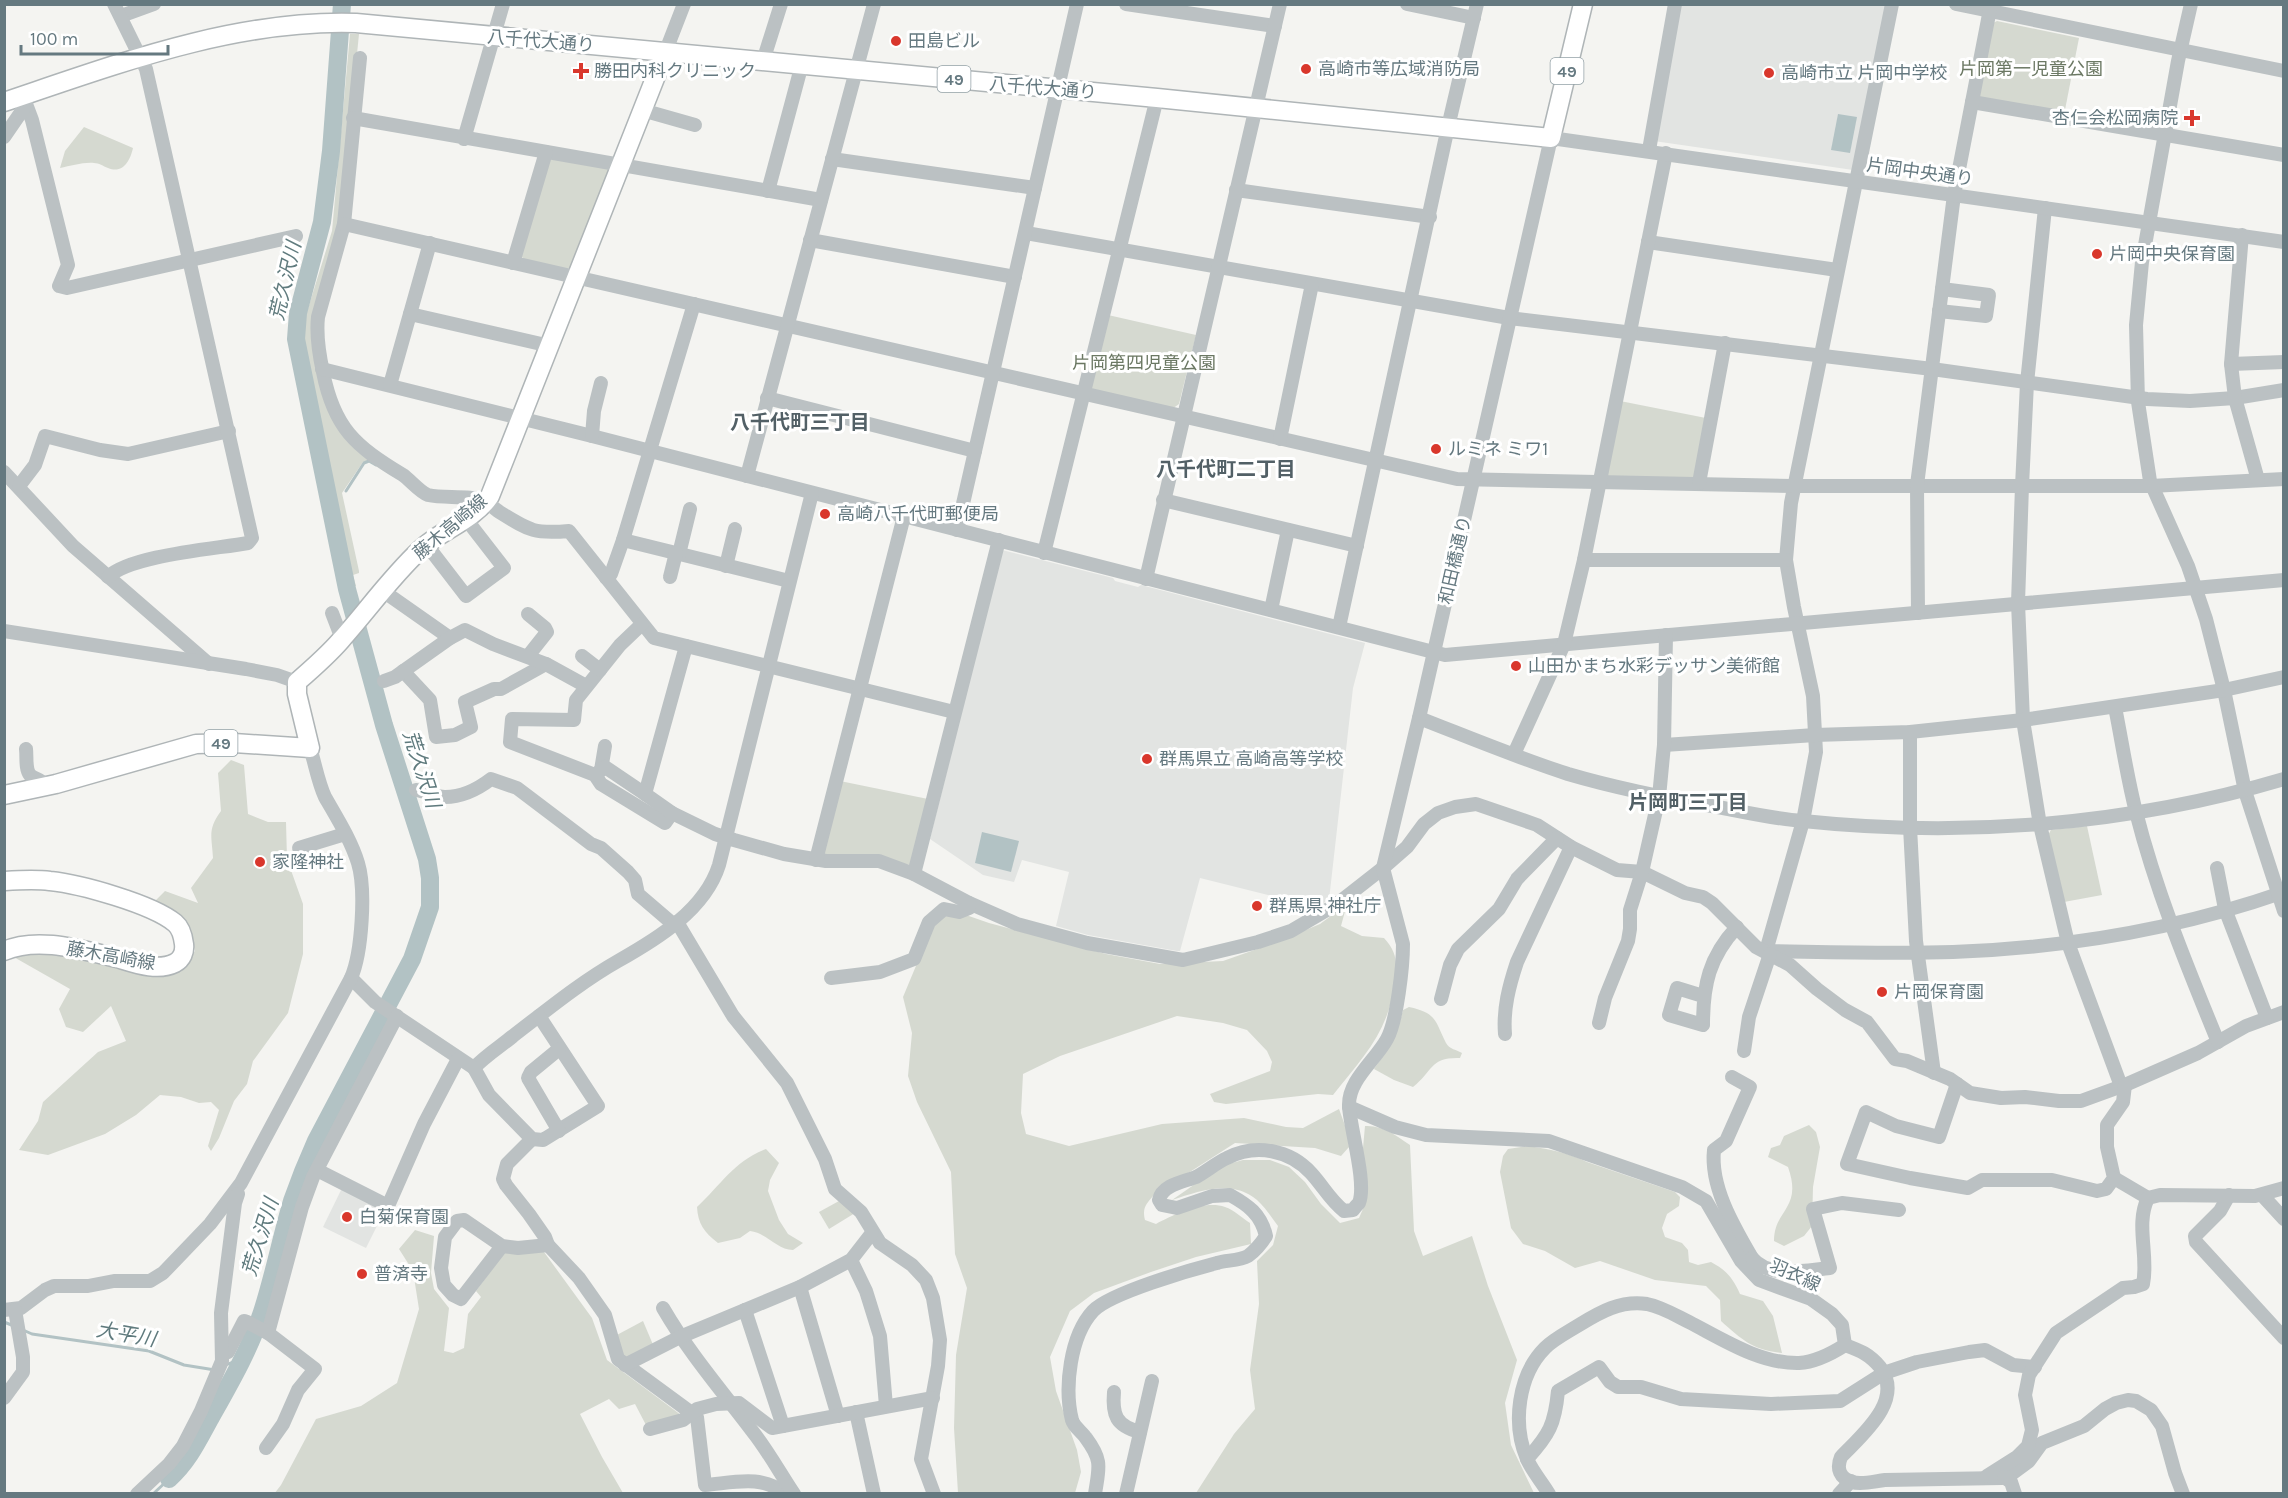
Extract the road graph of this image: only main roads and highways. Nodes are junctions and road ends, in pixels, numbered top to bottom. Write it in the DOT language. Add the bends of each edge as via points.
graph roads {
  1 [pos="1583,4"];
  2 [pos="664,53"];
  3 [pos="4,102"];
  4 [pos="1551,138"];
  5 [pos="4,795"];
  6 [pos="4,881"];
  7 [pos="4,951"];
  1 -- 4 [label="main road, 和田橋通り / 49"];
  2 -- 3 [label="main road, 八千代大通り / 49" via="326,22 275,26 141,56 24,100"];
  2 -- 4 [label="main road, 八千代大通り / 49"];
  2 -- 5 [label="main road, 藤木高崎線 / 49" via="486,502 426,544 344,637 297,682 310,748 196,744 46,787"];
  6 -- 7 [label="main road, 藤木高崎線" via="58,882 122,899 175,924 184,948 176,962 159,966 66,948 29,945"];
}
